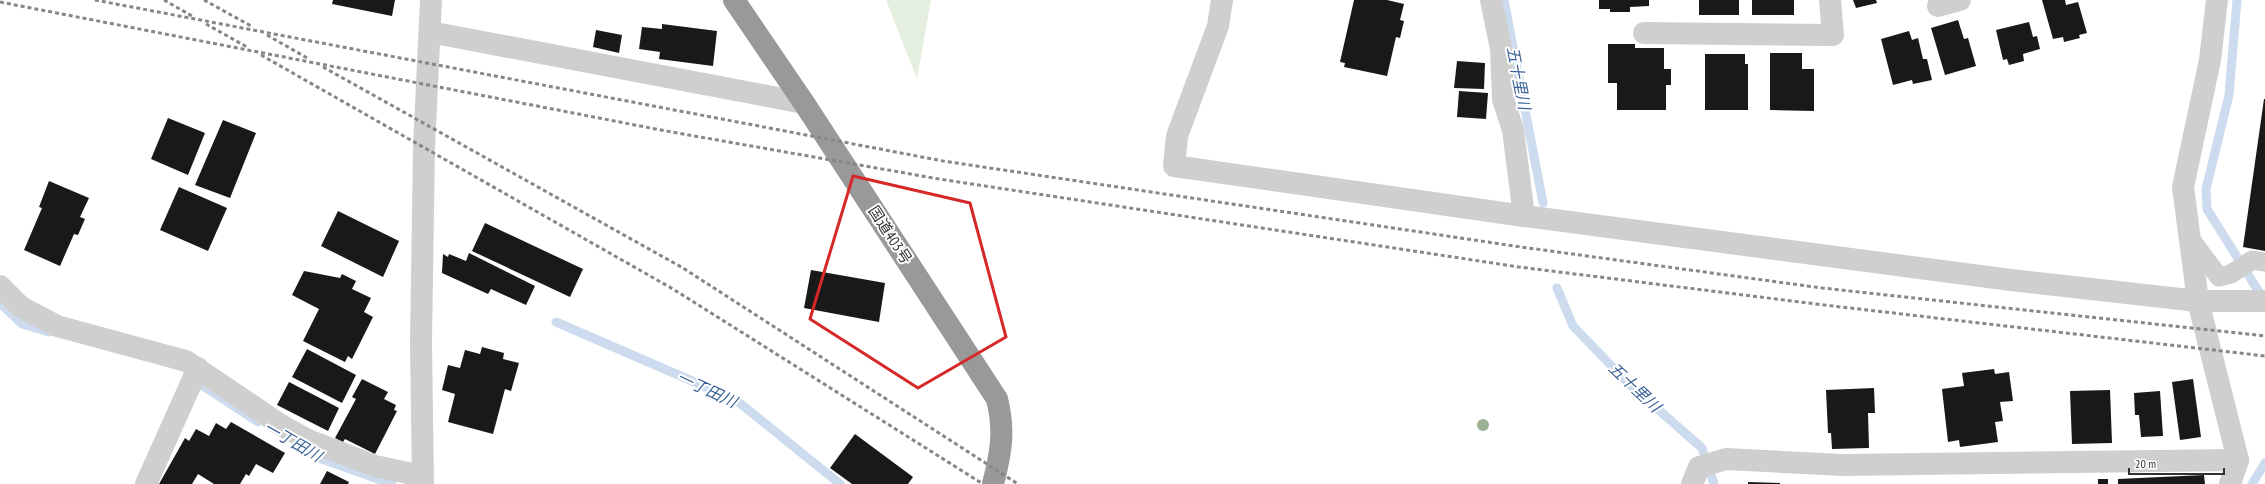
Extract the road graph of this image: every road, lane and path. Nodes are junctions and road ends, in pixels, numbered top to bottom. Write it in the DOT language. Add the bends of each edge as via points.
graph roads {
  1 [pos="431,0"];
  2 [pos="734,0"];
  3 [pos="1222,0"];
  4 [pos="1491,0"];
  5 [pos="1830,0"];
  6 [pos="1960,0"];
  7 [pos="2217,0"];
  8 [pos="1938,6"];
  9 [pos="430,32"];
  10 [pos="1644,33"];
  11 [pos="804,103"];
  12 [pos="1524,216"];
  13 [pos="2189,237"];
  14 [pos="2258,261"];
  15 [pos="0,286"];
  16 [pos="2198,301"];
  17 [pos="2265,301"];
  18 [pos="198,368"];
  19 [pos="2238,460"];
  20 [pos="1703,470"];
  21 [pos="1842,474"];
  22 [pos="422,480"];
  23 [pos="146,484"];
  24 [pos="993,484"];
  25 [pos="2230,484"];
  1 -- 9 [label="street"];
  2 -- 11 [label="highway, 国道403号"];
  3 -- 12 [label="street" via="1218,26 1177,136 1174,166"];
  4 -- 12 [label="street" via="1501,49 1503,99 1513,130"];
  5 -- 10 [label="street" via="1833,35"];
  6 -- 8 [label="street"];
  7 -- 13 [label="street" via="2210,60 2183,187"];
  9 -- 11 [label="street"];
  9 -- 22 [label="street" via="424,147"];
  11 -- 24 [label="highway, 国道403号" via="996,399 1002,421 1000,458"];
  12 -- 16 [label="street" via="2011,280"];
  13 -- 14 [label="lane" via="2219,277"];
  13 -- 16 [label="street"];
  15 -- 18 [label="street" via="21,307 57,326 186,361"];
  16 -- 17 [label="street"];
  16 -- 19 [label="street"];
  18 -- 22 [label="street" via="281,425 308,440 375,466"];
  18 -- 23 [label="street"];
  19 -- 21 [label="street"];
  19 -- 25 [label="street"];
  20 -- 21 [label="street" via="1726,459"];
}
